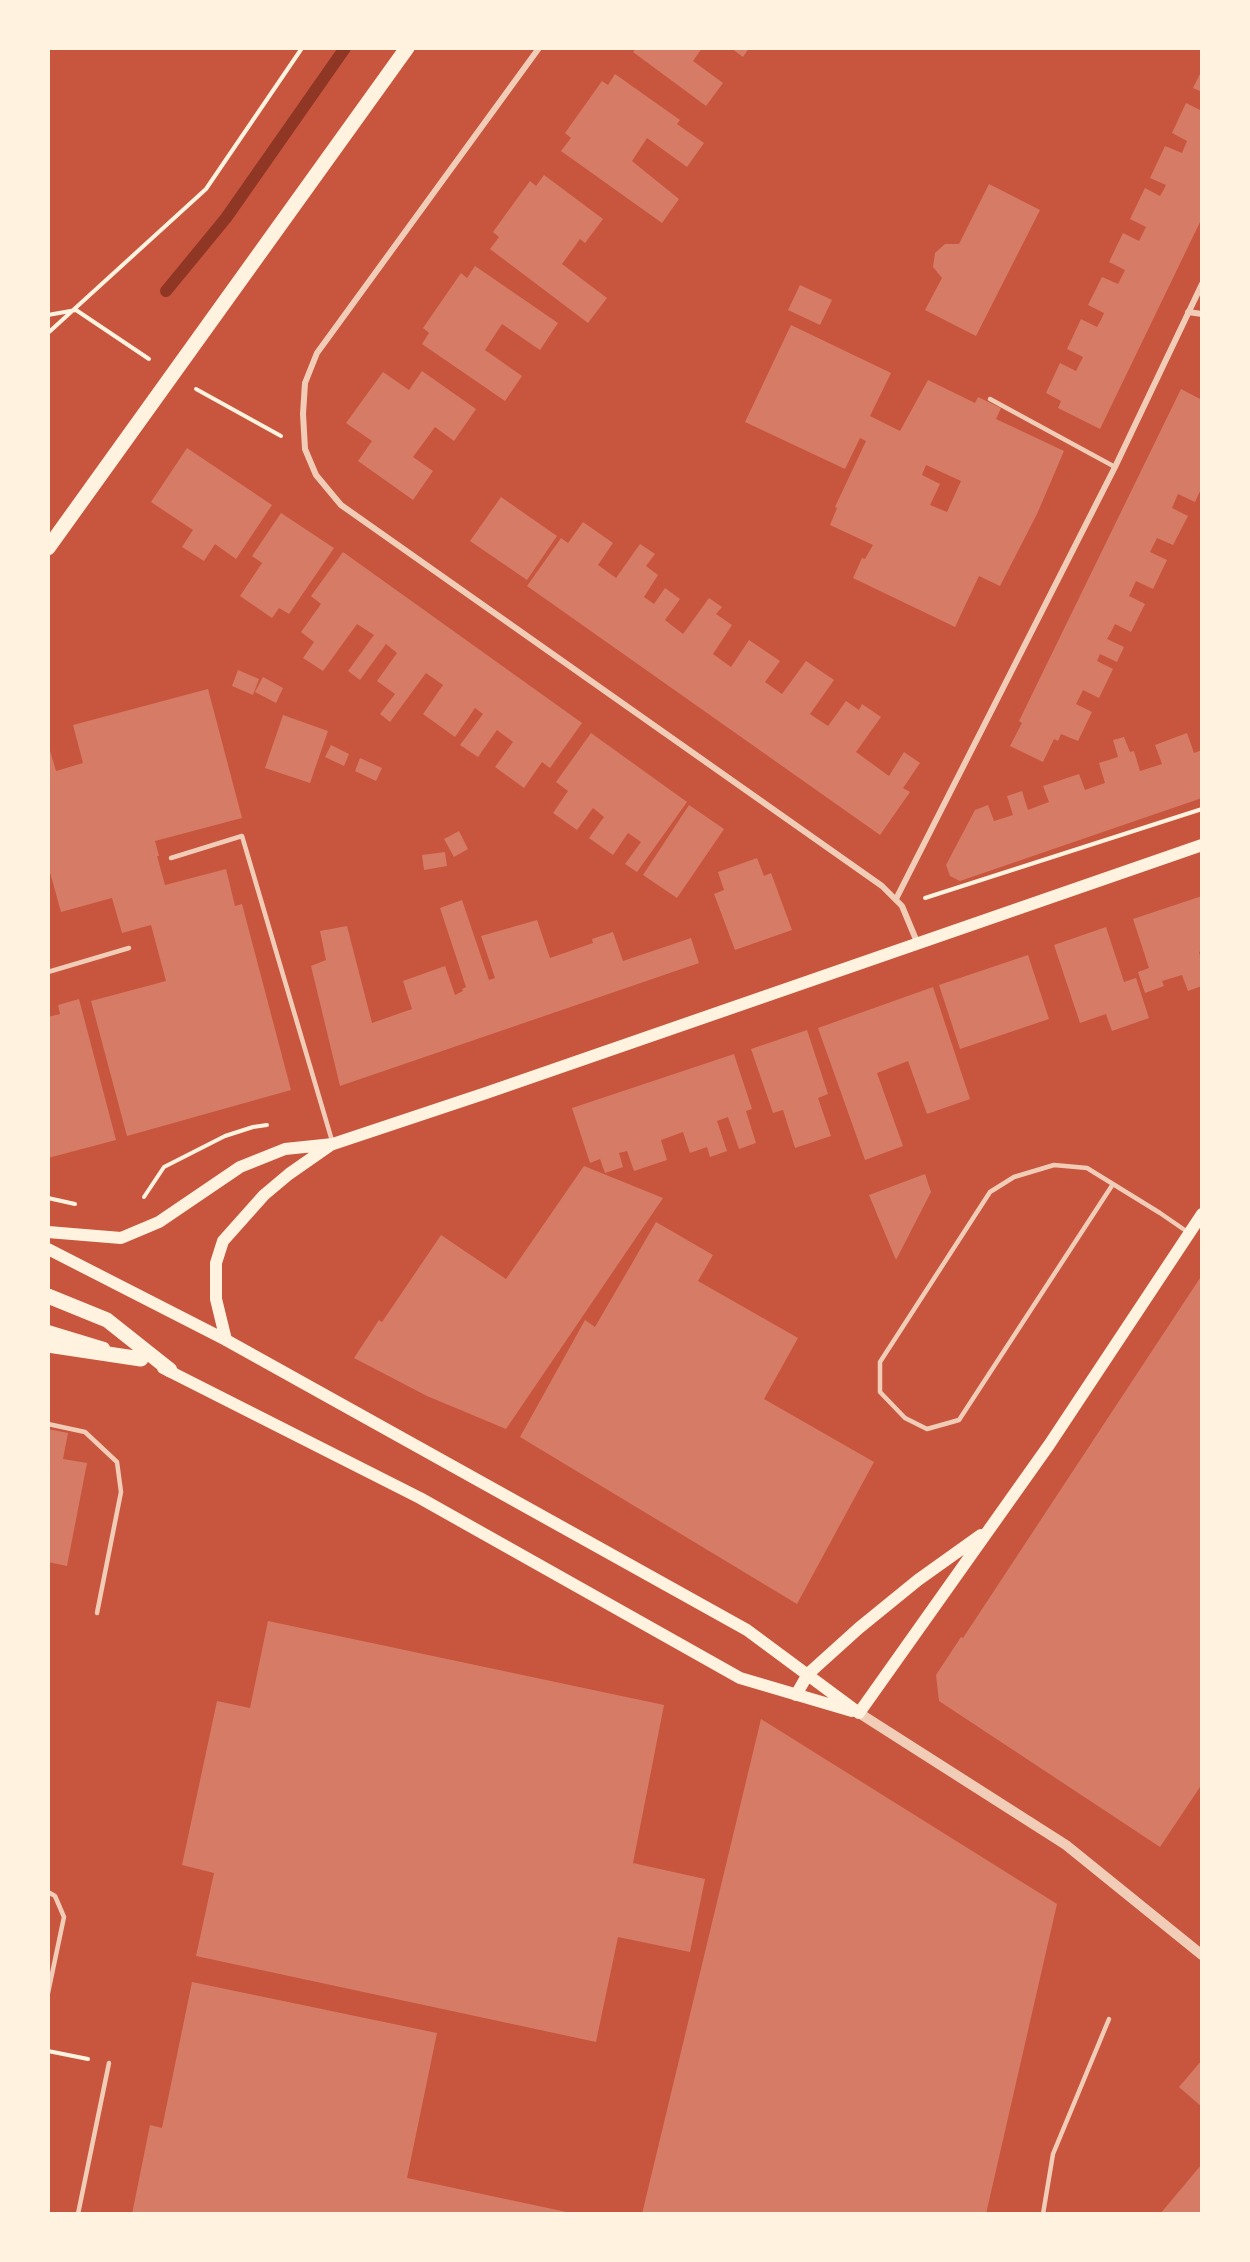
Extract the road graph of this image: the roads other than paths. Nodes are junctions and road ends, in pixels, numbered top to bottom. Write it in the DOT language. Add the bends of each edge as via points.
graph roads {
  1 [pos="407,48"];
  2 [pos="539,48"];
  3 [pos="1202,284"];
  4 [pos="1188,312"];
  5 [pos="1202,314"];
  6 [pos="990,399"];
  7 [pos="1115,467"];
  8 [pos="48,548"];
  9 [pos="1202,845"];
  10 [pos="171,858"];
  11 [pos="896,899"];
  12 [pos="917,942"];
  13 [pos="129,948"];
  14 [pos="48,972"];
  15 [pos="333,1144"];
  16 [pos="1113,1184"];
  17 [pos="1202,1214"];
  18 [pos="48,1232"];
  19 [pos="1189,1233"];
  20 [pos="48,1249"];
  21 [pos="48,1296"];
  22 [pos="48,1331"];
  23 [pos="226,1340"];
  24 [pos="48,1345"];
  25 [pos="141,1359"];
  26 [pos="170,1370"];
  27 [pos="48,1425"];
  28 [pos="989,1529"];
  29 [pos="97,1613"];
  30 [pos="808,1674"];
  31 [pos="796,1695"];
  32 [pos="859,1713"];
  33 [pos="48,1892"];
  34 [pos="1202,1955"];
  35 [pos="48,1993"];
  36 [pos="1109,2019"];
  37 [pos="109,2063"];
  38 [pos="78,2214"];
  39 [pos="1043,2214"];
  1 -- 8 [label="main road"];
  2 -- 11 [label="street" via="317,353 305,383 305,449 316,475 341,505"];
  3 -- 4 [label="street"];
  4 -- 5 [label="street"];
  4 -- 7 [label="street"];
  6 -- 7 [label="lane"];
  7 -- 11 [label="street"];
  9 -- 12 [label="main road"];
  10 -- 15 [label="lane" via="242,837"];
  11 -- 12 [label="street"];
  12 -- 15 [label="main road"];
  13 -- 14 [label="lane"];
  15 -- 18 [label="main road" via="285,1149 240,1167 159,1222 120,1238"];
  15 -- 23 [label="main road" via="264,1195 223,1241 216,1263 216,1299"];
  16 -- 16 [label="lane" via="959,1420 927,1430 904,1418 880,1392 880,1362 990,1192 1014,1177 1054,1165 1087,1168"];
  16 -- 19 [label="lane"];
  17 -- 19 [label="main road"];
  19 -- 28 [label="main road"];
  20 -- 23 [label="main road"];
  21 -- 26 [label="main road" via="107,1320"];
  22 -- 25 [label="main road"];
  23 -- 30 [label="main road" via="747,1630"];
  24 -- 25 [label="main road"];
  25 -- 26 [label="main road"];
  26 -- 31 [label="main road" via="420,1498 740,1678"];
  27 -- 29 [label="lane" via="85,1432 117,1462 121,1492"];
  28 -- 30 [label="main road" via="918,1580"];
  28 -- 32 [label="main road"];
  30 -- 31 [label="main road"];
  30 -- 32 [label="main road"];
  31 -- 32 [label="main road"];
  32 -- 34 [label="street" via="1066,1845"];
  33 -- 35 [label="lane" via="55,1896 64,1917"];
  36 -- 39 [label="lane" via="1053,2154"];
  37 -- 38 [label="lane"];
}
